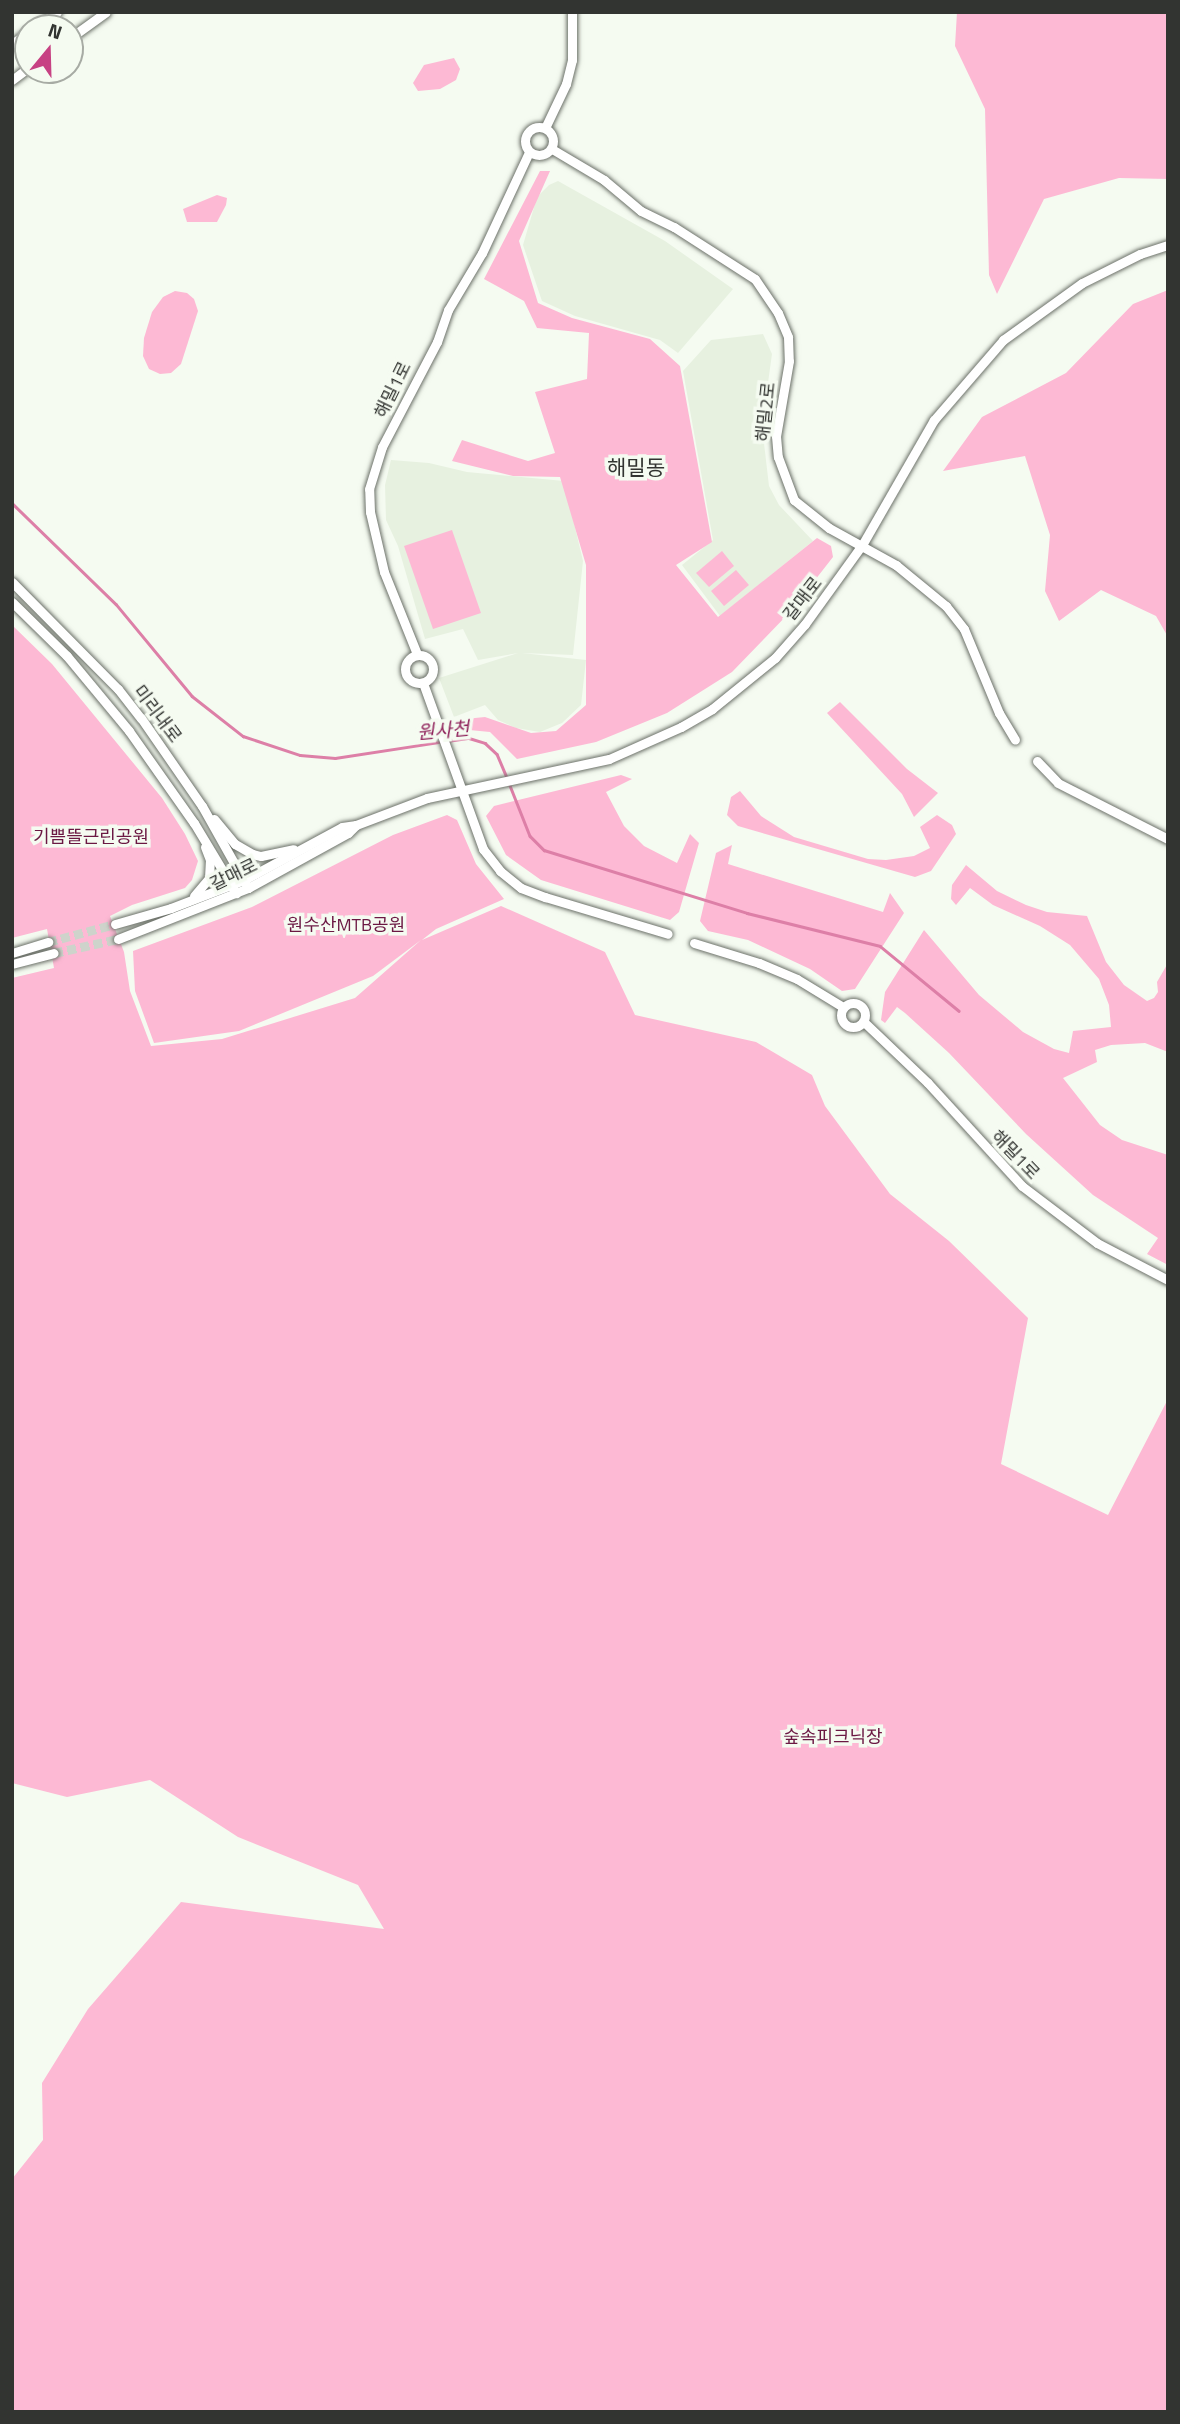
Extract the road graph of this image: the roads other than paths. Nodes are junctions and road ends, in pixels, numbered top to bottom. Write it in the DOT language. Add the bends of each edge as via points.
graph roads {
  1 [pos="106,12"];
  2 [pos="572,12"];
  3 [pos="84,28"];
  4 [pos="545,128"];
  5 [pos="552,149"];
  6 [pos="529,152"];
  7 [pos="1168,245"];
  8 [pos="862,545"];
  9 [pos="12,582"];
  10 [pos="12,602"];
  11 [pos="417,654"];
  12 [pos="423,682"];
  13 [pos="1016,740"];
  14 [pos="1037,761"];
  15 [pos="461,790"];
  16 [pos="201,804"];
  17 [pos="194,823"];
  18 [pos="356,825"];
  19 [pos="1168,839"];
  20 [pos="306,845"];
  21 [pos="246,884"];
  22 [pos="234,889"];
  23 [pos="174,907"];
  24 [pos="115,924"];
  25 [pos="668,934"];
  26 [pos="118,939"];
  27 [pos="48,942"];
  28 [pos="694,943"];
  29 [pos="12,953"];
  30 [pos="54,953"];
  31 [pos="12,964"];
  32 [pos="843,1007"];
  33 [pos="864,1022"];
  34 [pos="1168,1280"];
  1 -- 3 [label="street"];
  2 -- 4 [label="street" via="572,60"];
  4 -- 5 [label="street" via="553,137"];
  4 -- 6 [label="street" via="533,128 526,134"];
  5 -- 6 [label="street" via="543,155"];
  5 -- 8 [label="street, 해밀2로" via="604,180 641,211 755,279 788,337 789,361 776,436 783,475 799,506"];
  6 -- 11 [label="street, 해밀1로" via="382,447 369,489 384,572"];
  7 -- 8 [label="street, 갈매로" via="1087,281 1003,340 934,420"];
  8 -- 13 [label="street, 해밀2로" via="917,580 964,629 999,713"];
  8 -- 15 [label="street, 갈매로" via="775,658 681,727 609,759"];
  9 -- 16 [label="street, 미리내로" via="118,689"];
  10 -- 17 [label="street, 미리내로" via="103,698"];
  11 -- 12 [label="street" via="428,657 433,665 433,674"];
  11 -- 12 [label="street" via="407,661 405,670 414,682"];
  12 -- 15 [label="street"];
  14 -- 19 [label="street" via="1058,783"];
  15 -- 18 [label="street, 갈매로"];
  15 -- 25 [label="street" via="482,849 500,872 521,888"];
  16 -- 20 [label="street" via="235,844 252,853 261,856"];
  16 -- 21 [label="street, 미리내로"];
  17 -- 22 [label="street, 미리내로"];
  17 -- 23 [label="street" via="210,860 209,878 199,893"];
  18 -- 20 [label="street, 갈매로" via="332,830"];
  18 -- 21 [label="street, 갈매로"];
  20 -- 21 [label="street, 갈매로"];
  21 -- 22 [label="street, 갈매로"];
  22 -- 23 [label="street, 갈매로"];
  22 -- 26 [label="street, 갈매로"];
  23 -- 24 [label="street, 갈매로"];
  27 -- 29 [label="street"];
  28 -- 32 [label="street" via="772,968"];
  30 -- 31 [label="street"];
  32 -- 33 [label="street" via="859,1005"];
  32 -- 33 [label="street" via="844,1024 855,1028"];
  33 -- 34 [label="street, 해밀1로" via="1032,1194 1097,1243"];
}
